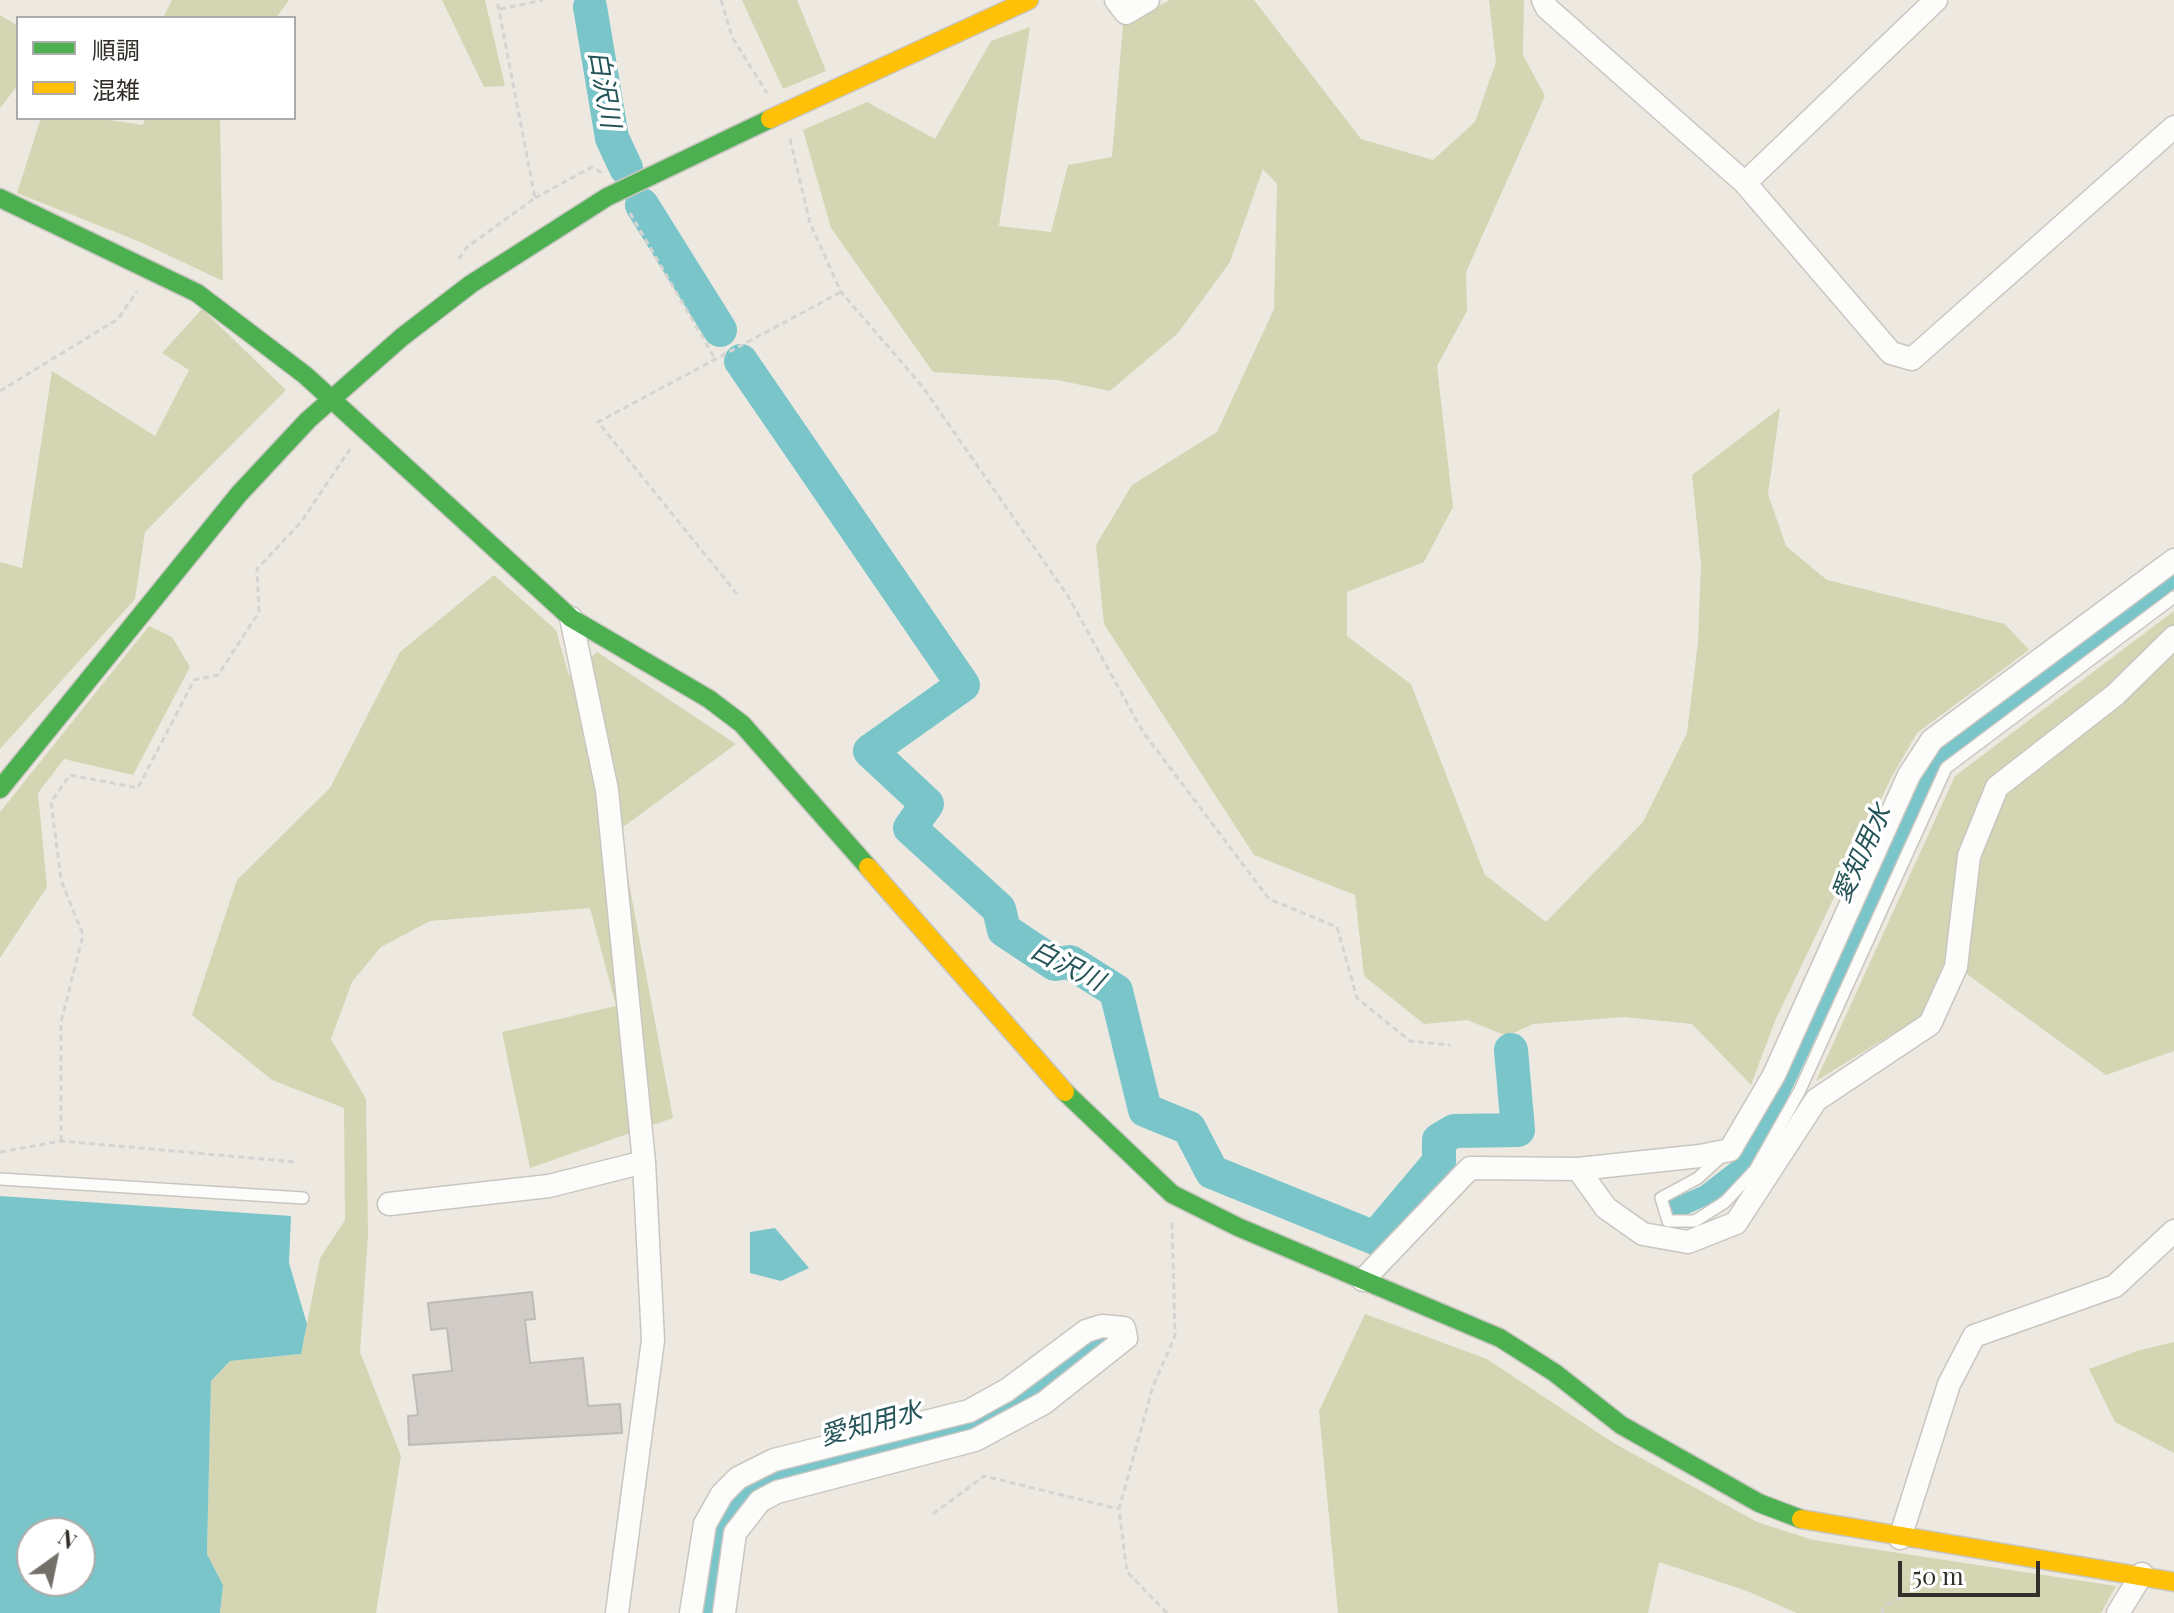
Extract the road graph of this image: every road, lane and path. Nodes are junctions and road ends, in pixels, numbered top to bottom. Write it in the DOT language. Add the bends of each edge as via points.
graph roads {
  1 [pos="497,0"];
  2 [pos="543,0"];
  3 [pos="721,0"];
  4 [pos="1029,0"];
  5 [pos="1116,0"];
  6 [pos="1148,0"];
  7 [pos="1543,0"];
  8 [pos="1936,0"];
  9 [pos="500,9"];
  10 [pos="771,98"];
  11 [pos="2174,127"];
  12 [pos="790,139"];
  13 [pos="608,176"];
  14 [pos="1745,183"];
  15 [pos="0,198"];
  16 [pos="535,198"];
  17 [pos="624,203"];
  18 [pos="151,269"];
  19 [pos="452,270"];
  20 [pos="841,292"];
  21 [pos="714,357"];
  22 [pos="0,391"];
  23 [pos="330,399"];
  24 [pos="363,429"];
  25 [pos="2174,560"];
  26 [pos="737,594"];
  27 [pos="2174,597"];
  28 [pos="571,618"];
  29 [pos="2174,637"];
  30 [pos="0,789"];
  31 [pos="1450,1045"];
  32 [pos="61,1141"];
  33 [pos="1730,1150"];
  34 [pos="0,1152"];
  35 [pos="296,1162"];
  36 [pos="644,1162"];
  37 [pos="1578,1169"];
  38 [pos="0,1179"];
  39 [pos="1172,1194"];
  40 [pos="303,1198"];
  41 [pos="389,1204"];
  42 [pos="2174,1231"];
  43 [pos="1363,1280"];
  44 [pos="1119,1509"];
  45 [pos="933,1514"];
  46 [pos="1900,1538"];
  47 [pos="1989,1551"];
  48 [pos="2142,1574"];
  49 [pos="2174,1582"];
  50 [pos="617,1613"];
  51 [pos="691,1613"];
  52 [pos="724,1613"];
  53 [pos="1167,1613"];
  54 [pos="1882,1613"];
  55 [pos="2118,1613"];
  1 -- 9 [label="path"];
  2 -- 9 [label="path"];
  3 -- 10 [label="path" via="732,37"];
  4 -- 23 [label="street" via="607,197 471,284"];
  5 -- 6 [label="street" via="1126,13"];
  7 -- 14 [label="street"];
  8 -- 14 [label="street"];
  9 -- 16 [label="path"];
  11 -- 14 [label="street" via="1912,359 1891,353"];
  12 -- 20 [label="path" via="810,223"];
  13 -- 16 [label="path" via="592,167"];
  15 -- 18 [label="street"];
  16 -- 19 [label="path" via="467,247"];
  17 -- 21 [label="path"];
  18 -- 22 [label="path" via="118,319"];
  18 -- 23 [label="street" via="197,293"];
  20 -- 21 [label="path"];
  20 -- 31 [label="path" via="922,386 1068,596 1143,732 1269,899 1337,927 1357,998 1410,1041"];
  21 -- 26 [label="path" via="598,422"];
  23 -- 24 [label="street"];
  23 -- 30 [label="street" via="239,494"];
  24 -- 28 [label="street"];
  24 -- 32 [label="path" via="301,522 257,569 259,612 218,675 194,680 138,788 70,775 51,802 61,880 83,935 61,1022"];
  25 -- 33 [label="street" via="1932,740 1909,775 1774,1075"];
  27 -- 33 [label="lane" via="1946,768 1799,1092 1755,1170 1725,1202 1695,1221 1668,1221 1661,1198 1698,1178"];
  28 -- 36 [label="street" via="607,790"];
  28 -- 39 [label="street" via="742,724 1080,1109"];
  29 -- 37 [label="street" via="2115,695 1997,787 1969,856 1956,967 1930,1024 1816,1100 1736,1223 1688,1242 1643,1234 1606,1208"];
  32 -- 34 [label="path"];
  32 -- 35 [label="path"];
  33 -- 37 [label="street"];
  36 -- 41 [label="street" via="549,1186"];
  36 -- 50 [label="street" via="653,1340"];
  37 -- 43 [label="street" via="1470,1168"];
  38 -- 40 [label="lane"];
  39 -- 43 [label="street"];
  39 -- 44 [label="path" via="1175,1336 1153,1386"];
  42 -- 46 [label="street" via="2115,1286 1974,1336 1949,1384"];
  43 -- 46 [label="street" via="1500,1338 1621,1425 1759,1503 1813,1523"];
  44 -- 45 [label="path" via="984,1476"];
  44 -- 53 [label="path" via="1127,1572"];
  46 -- 47 [label="street"];
  47 -- 48 [label="street"];
  47 -- 54 [label="path" via="1884,1606"];
  48 -- 49 [label="street"];
  48 -- 55 [label="street"];
  51 -- 52 [label="street" via="705,1524 738,1478 774,1460 969,1411 1007,1390 1086,1331 1124,1328 1126,1338 1044,1403 975,1440 777,1492 760,1501 735,1533"];
}
